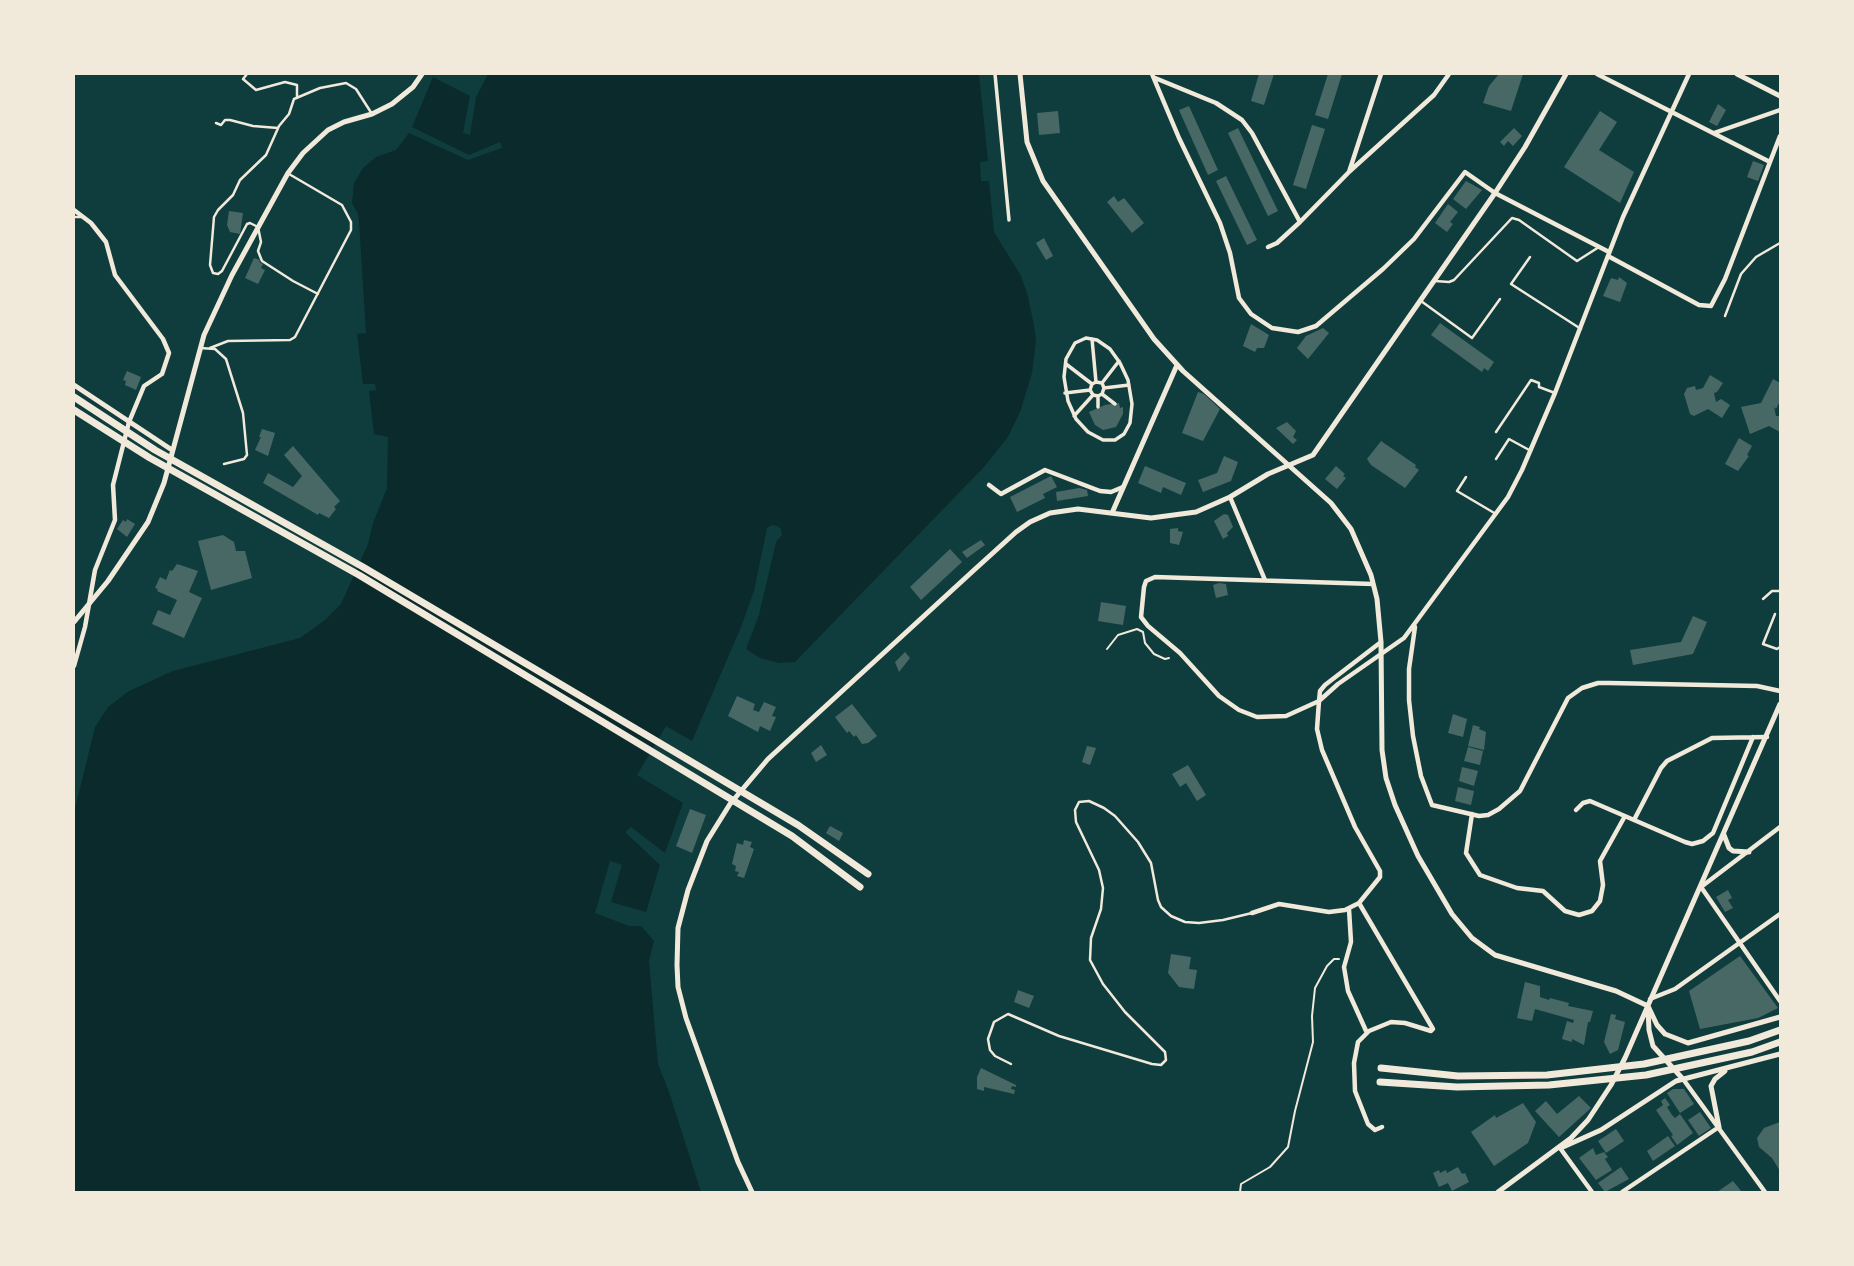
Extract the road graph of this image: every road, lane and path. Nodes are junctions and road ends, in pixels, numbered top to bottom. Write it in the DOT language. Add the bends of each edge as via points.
graph roads {
  1 [pos="247,74"];
  2 [pos="422,74"];
  3 [pos="995,74"];
  4 [pos="1020,74"];
  5 [pos="1381,74"];
  6 [pos="1449,74"];
  7 [pos="1566,74"];
  8 [pos="1597,74"];
  9 [pos="1689,74"];
  10 [pos="1737,74"];
  11 [pos="1153,76"];
  12 [pos="1780,96"];
  13 [pos="297,98"];
  14 [pos="1780,110"];
  15 [pos="1671,111"];
  16 [pos="372,114"];
  17 [pos="216,123"];
  18 [pos="278,128"];
  19 [pos="1713,133"];
  20 [pos="1780,136"];
  21 [pos="1770,162"];
  22 [pos="1349,172"];
  23 [pos="288,173"];
  24 [pos="1495,193"];
  25 [pos="74,210"];
  26 [pos="74,217"];
  27 [pos="84,217"];
  28 [pos="1009,220"];
  29 [pos="1300,222"];
  30 [pos="258,227"];
  31 [pos="1780,243"];
  32 [pos="1268,247"];
  33 [pos="1599,247"];
  34 [pos="1608,254"];
  35 [pos="1530,257"];
  36 [pos="1435,281"];
  37 [pos="318,294"];
  38 [pos="1500,299"];
  39 [pos="1421,301"];
  40 [pos="1725,316"];
  41 [pos="1581,329"];
  42 [pos="1092,338"];
  43 [pos="199,348"];
  44 [pos="210,348"];
  45 [pos="1119,361"];
  46 [pos="1065,364"];
  47 [pos="1177,365"];
  48 [pos="1098,384"];
  49 [pos="74,385"];
  50 [pos="1129,385"];
  51 [pos="1065,393"];
  52 [pos="1555,393"];
  53 [pos="1096,394"];
  54 [pos="74,397"];
  55 [pos="1115,404"];
  56 [pos="1098,407"];
  57 [pos="74,410"];
  58 [pos="1074,416"];
  59 [pos="129,422"];
  60 [pos="1496,432"];
  61 [pos="172,450"];
  62 [pos="1531,451"];
  63 [pos="1496,459"];
  64 [pos="224,464"];
  65 [pos="1290,465"];
  66 [pos="1466,477"];
  67 [pos="989,485"];
  68 [pos="1123,487"];
  69 [pos="1230,498"];
  70 [pos="1112,513"];
  71 [pos="1496,514"];
  72 [pos="1265,580"];
  73 [pos="1373,584"];
  74 [pos="1780,591"];
  75 [pos="1763,599"];
  76 [pos="89,605"];
  77 [pos="1775,614"];
  78 [pos="74,622"];
  79 [pos="1415,624"];
  80 [pos="1381,642"];
  81 [pos="1780,647"];
  82 [pos="1107,649"];
  83 [pos="1169,659"];
  84 [pos="74,666"];
  85 [pos="1780,691"];
  86 [pos="1319,701"];
  87 [pos="1780,704"];
  88 [pos="1753,737"];
  89 [pos="1767,737"];
  90 [pos="1576,810"];
  91 [pos="1472,814"];
  92 [pos="1625,816"];
  93 [pos="1634,820"];
  94 [pos="1780,827"];
  95 [pos="1724,835"];
  96 [pos="1749,852"];
  97 [pos="868,874"];
  98 [pos="860,887"];
  99 [pos="1701,887"];
  100 [pos="1359,902"];
  101 [pos="1349,909"];
  102 [pos="1252,913"];
  103 [pos="1780,914"];
  104 [pos="1740,944"];
  105 [pos="1344,960"];
  106 [pos="1780,1001"];
  107 [pos="1649,1003"];
  108 [pos="1780,1017"];
  109 [pos="1767,1021"];
  110 [pos="1780,1029"];
  111 [pos="1367,1033"];
  112 [pos="1780,1042"];
  113 [pos="1779,1053"];
  114 [pos="1011,1064"];
  115 [pos="1381,1068"];
  116 [pos="1729,1068"];
  117 [pos="1682,1079"];
  118 [pos="1380,1082"];
  119 [pos="1382,1127"];
  120 [pos="1719,1128"];
  121 [pos="1560,1148"];
  122 [pos="752,1192"];
  123 [pos="1240,1192"];
  124 [pos="1498,1192"];
  125 [pos="1592,1192"];
  126 [pos="1622,1192"];
  127 [pos="1765,1192"];
  1 -- 13 [label="lane" via="243,79 256,90 285,82 297,85"];
  2 -- 16 [label="street" via="409,91"];
  3 -- 28 [label="street"];
  4 -- 47 [label="street" via="1027,142 1043,181"];
  5 -- 22 [label="street"];
  6 -- 22 [label="street" via="1434,95"];
  7 -- 24 [label="street"];
  8 -- 15 [label="street"];
  9 -- 15 [label="street"];
  10 -- 12 [label="street"];
  11 -- 24 [label="street" via="1222,230 1240,298 1251,314 1278,330 1298,332 1316,326 1414,239 1465,172"];
  11 -- 29 [label="street" via="1216,103 1242,120"];
  13 -- 16 [label="lane" via="346,83 356,89"];
  13 -- 18 [label="lane"];
  14 -- 19 [label="street"];
  15 -- 19 [label="street"];
  15 -- 34 [label="street"];
  16 -- 23 [label="street" via="328,130"];
  17 -- 18 [label="lane" via="230,120"];
  18 -- 30 [label="lane" via="266,155 215,213 213,273 222,271 248,223"];
  19 -- 21 [label="street"];
  20 -- 21 [label="street"];
  21 -- 34 [label="street" via="1712,306 1701,306"];
  22 -- 29 [label="street"];
  23 -- 30 [label="street"];
  23 -- 37 [label="lane" via="342,205 351,222"];
  24 -- 33 [label="street"];
  24 -- 36 [label="street"];
  25 -- 27 [label="street"];
  26 -- 27 [label="lane"];
  27 -- 59 [label="street" via="106,242 117,278 169,349 164,371 144,386"];
  29 -- 32 [label="street"];
  30 -- 37 [label="lane" via="262,261"];
  30 -- 43 [label="street"];
  31 -- 40 [label="lane" via="1756,257 1741,274"];
  33 -- 34 [label="street"];
  33 -- 36 [label="lane" via="1577,261 1512,218 1454,279"];
  34 -- 41 [label="street"];
  35 -- 41 [label="lane" via="1511,284"];
  36 -- 39 [label="street"];
  37 -- 44 [label="lane" via="293,339 228,341"];
  38 -- 39 [label="lane" via="1472,338"];
  39 -- 65 [label="street" via="1317,452"];
  41 -- 52 [label="street"];
  42 -- 45 [label="street"];
  42 -- 46 [label="street" via="1074,344"];
  42 -- 48 [label="street"];
  43 -- 44 [label="lane"];
  43 -- 61 [label="street"];
  44 -- 64 [label="lane" via="226,359 245,421 246,457"];
  45 -- 48 [label="street"];
  45 -- 50 [label="street"];
  46 -- 48 [label="street"];
  46 -- 51 [label="street"];
  47 -- 65 [label="street"];
  47 -- 68 [label="street"];
  48 -- 50 [label="street"];
  48 -- 53 [label="street"];
  48 -- 53 [label="street"];
  49 -- 59 [label="street"];
  50 -- 58 [label="street" via="1130,419 1120,438 1096,438"];
  51 -- 53 [label="street"];
  51 -- 58 [label="street"];
  52 -- 60 [label="lane" via="1531,380"];
  52 -- 62 [label="street"];
  53 -- 55 [label="street"];
  53 -- 56 [label="street"];
  53 -- 58 [label="street"];
  54 -- 97 [label="main road" via="155,450 363,567 798,825"];
  57 -- 98 [label="main road" via="359,575 792,836"];
  59 -- 61 [label="street"];
  59 -- 76 [label="street" via="113,485 115,520 95,570"];
  61 -- 76 [label="street" via="143,532"];
  62 -- 63 [label="lane" via="1509,439"];
  62 -- 71 [label="street"];
  65 -- 69 [label="street"];
  65 -- 73 [label="street" via="1343,518 1361,549"];
  66 -- 71 [label="lane" via="1457,491"];
  67 -- 68 [label="street" via="1001,494 1045,470 1100,491"];
  68 -- 70 [label="street"];
  69 -- 70 [label="street" via="1172,516"];
  69 -- 72 [label="street"];
  70 -- 122 [label="street" via="1060,511 1039,517 1016,532 768,759 730,804 707,841 678,928 678,987"];
  71 -- 79 [label="street"];
  72 -- 73 [label="street"];
  72 -- 86 [label="street" via="1151,578 1144,587 1141,617 1215,693 1245,713 1281,717"];
  73 -- 80 [label="street"];
  74 -- 75 [label="lane"];
  76 -- 78 [label="street"];
  76 -- 84 [label="street"];
  77 -- 81 [label="lane" via="1763,644"];
  79 -- 86 [label="street" via="1400,642"];
  79 -- 91 [label="street" via="1409,700 1421,776 1432,805"];
  80 -- 86 [label="street" via="1325,685"];
  80 -- 107 [label="street" via="1386,778 1418,856 1452,914 1479,945 1503,958"];
  82 -- 83 [label="path" via="1118,635 1135,629 1143,632 1154,654"];
  85 -- 91 [label="street" via="1757,686 1588,686 1568,698 1515,797 1488,815"];
  86 -- 100 [label="street" via="1317,729 1322,750 1355,827 1380,871"];
  87 -- 89 [label="street"];
  88 -- 89 [label="street"];
  88 -- 93 [label="street" via="1710,738 1667,761"];
  88 -- 93 [label="street" via="1708,838 1688,843"];
  89 -- 95 [label="street"];
  90 -- 92 [label="street" via="1589,800"];
  91 -- 92 [label="street" via="1466,853 1480,874 1517,888 1545,892 1565,911 1579,915 1600,901 1600,861"];
  92 -- 93 [label="street"];
  94 -- 96 [label="street"];
  95 -- 96 [label="street" via="1733,851"];
  95 -- 99 [label="street"];
  96 -- 99 [label="street"];
  99 -- 104 [label="street"];
  99 -- 107 [label="street"];
  100 -- 101 [label="street"];
  100 -- 111 [label="street" via="1433,1029 1394,1021"];
  101 -- 102 [label="street" via="1329,912 1279,904"];
  101 -- 105 [label="street" via="1350,942"];
  102 -- 114 [label="lane" via="1192,923 1166,913 1157,900 1151,863 1138,842 1104,808 1079,802 1074,810 1076,822 1104,888 1090,960 1103,984 1165,1052 1166,1060 1152,1064 1059,1036 1008,1014 994,1021 988,1043 995,1056"];
  103 -- 104 [label="street"];
  104 -- 106 [label="street"];
  104 -- 107 [label="street"];
  105 -- 111 [label="street" via="1348,991"];
  105 -- 123 [label="path" via="1334,959 1317,982 1313,1042 1288,1147 1270,1167 1241,1184"];
  107 -- 109 [label="street" via="1657,1025 1684,1043"];
  107 -- 117 [label="street" via="1653,1046"];
  107 -- 121 [label="street" via="1602,1100"];
  108 -- 109 [label="street"];
  109 -- 110 [label="street"];
  110 -- 115 [label="main road" via="1749,1041 1644,1064 1547,1074 1458,1076"];
  111 -- 119 [label="street" via="1355,1049 1353,1083 1366,1120 1375,1130"];
  112 -- 118 [label="main road" via="1646,1075 1549,1085 1490,1088"];
  113 -- 116 [label="street"];
  116 -- 117 [label="street"];
  116 -- 120 [label="street" via="1711,1086"];
  117 -- 120 [label="street"];
  117 -- 121 [label="street" via="1601,1130"];
  120 -- 126 [label="street"];
  120 -- 127 [label="street"];
  121 -- 124 [label="street"];
  121 -- 125 [label="street"];
}
